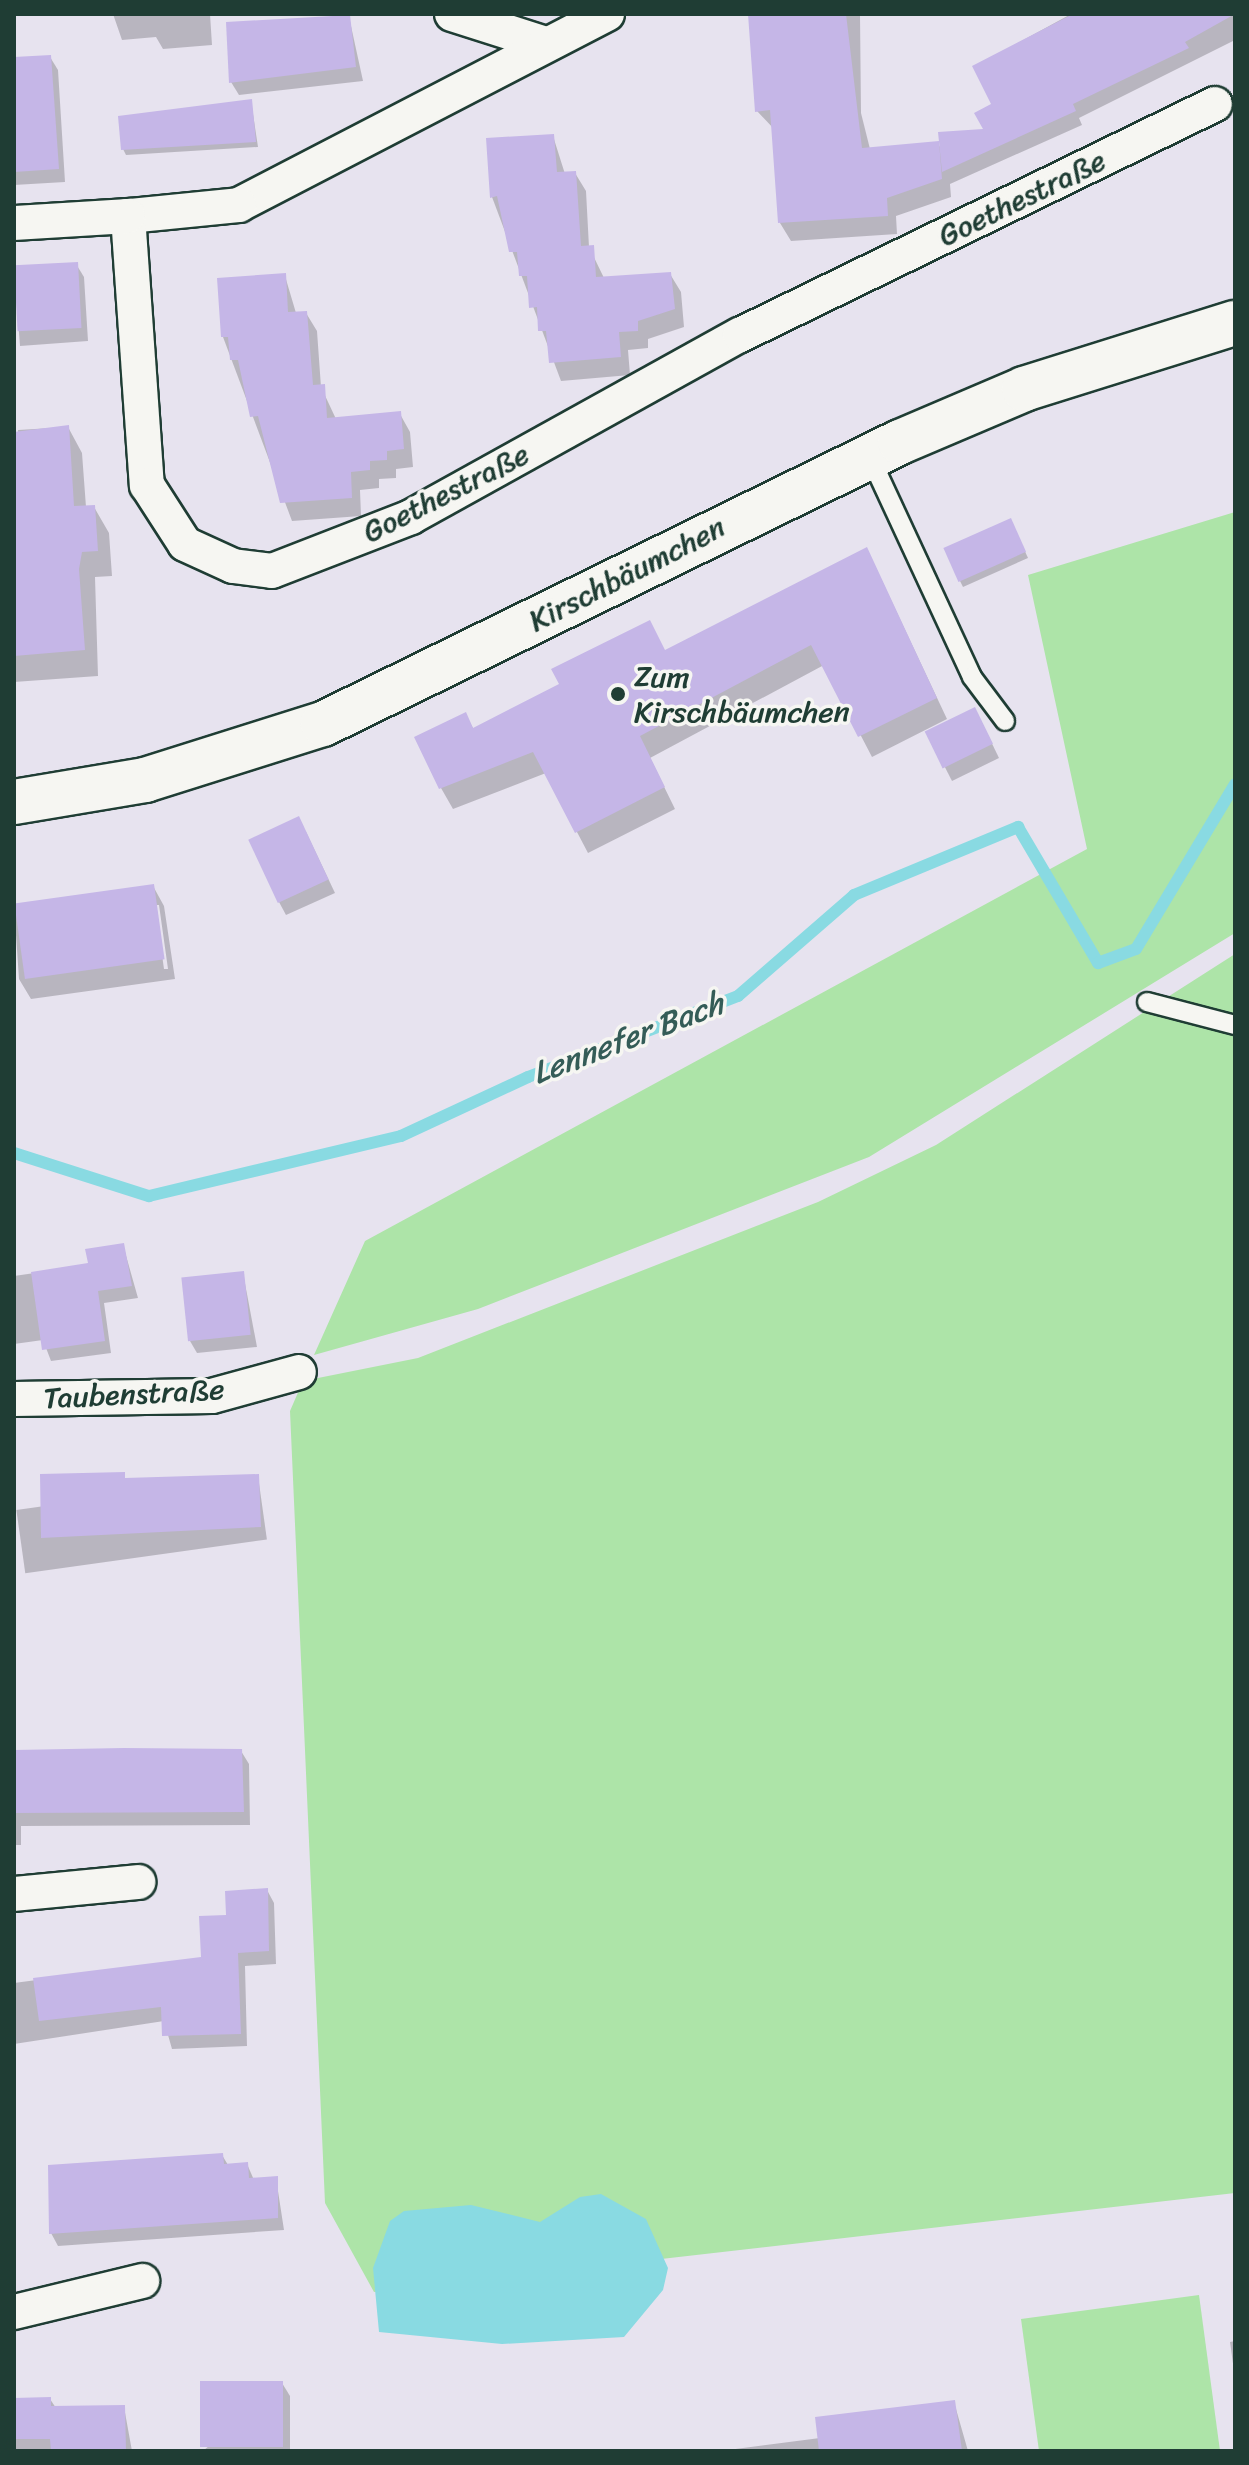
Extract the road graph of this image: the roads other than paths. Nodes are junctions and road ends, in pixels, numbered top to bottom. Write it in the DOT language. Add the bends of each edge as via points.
graph roads {
  1 [pos="452,14"];
  2 [pos="607,14"];
  3 [pos="546,44"];
  4 [pos="1215,104"];
  5 [pos="128,216"];
  6 [pos="14,223"];
  7 [pos="1235,323"];
  8 [pos="870,456"];
  9 [pos="1005,721"];
  10 [pos="14,802"];
  11 [pos="1147,1002"];
  12 [pos="1235,1025"];
  13 [pos="299,1372"];
  14 [pos="14,1399"];
  15 [pos="138,1882"];
  16 [pos="14,1894"];
  17 [pos="142,2281"];
  18 [pos="14,2312"];
  1 -- 3 [label="street"];
  2 -- 3 [label="street"];
  3 -- 5 [label="street" via="239,205"];
  4 -- 5 [label="street, Goethestraße" via="740,335 411,517 272,571 233,566 185,544 147,485"];
  5 -- 6 [label="street"];
  7 -- 8 [label="main road, Kirschbäumchen" via="1024,389"];
  8 -- 9 [label="lane" via="972,677"];
  8 -- 10 [label="main road, Kirschbäumchen" via="323,724 145,780"];
  11 -- 12 [label="lane"];
  13 -- 14 [label="street, Taubenstraße" via="212,1396"];
  15 -- 16 [label="street"];
  17 -- 18 [label="street"];
}
